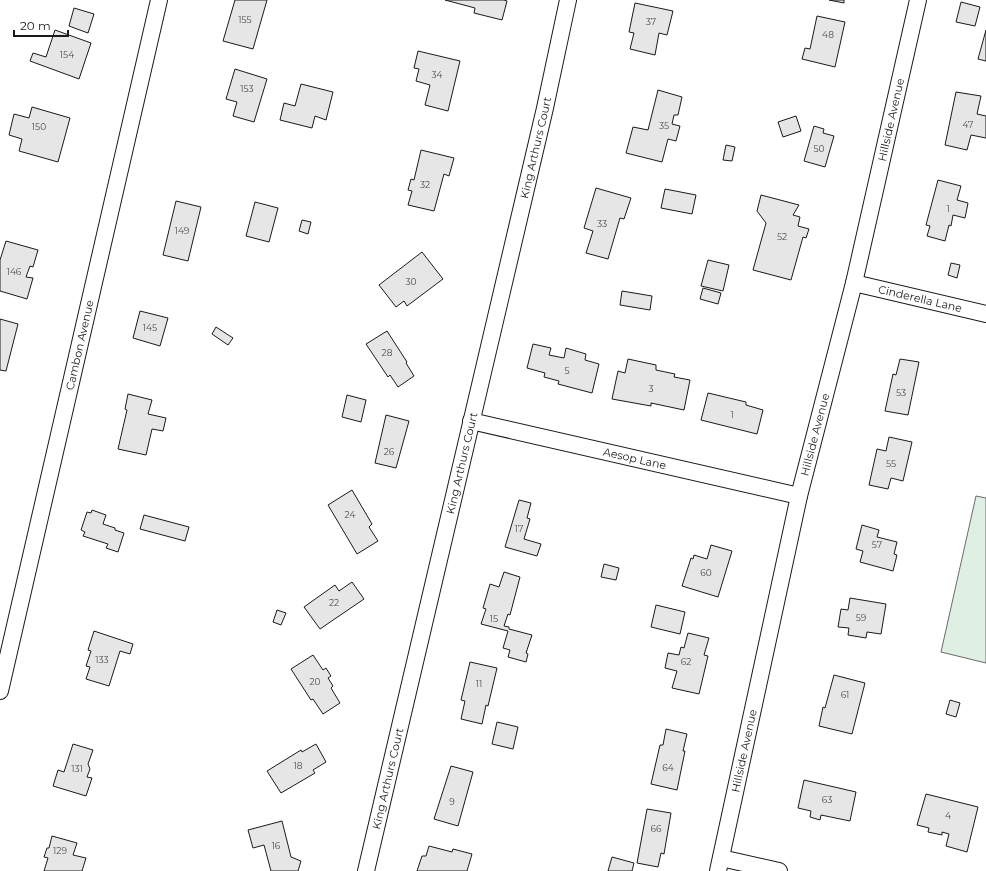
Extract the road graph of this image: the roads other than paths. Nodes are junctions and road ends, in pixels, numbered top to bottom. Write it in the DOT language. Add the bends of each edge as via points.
graph roads {
  1 [pos="159,0"];
  2 [pos="568,0"];
  3 [pos="918,0"];
  4 [pos="854,283"];
  5 [pos="986,314"];
  6 [pos="472,421"];
  7 [pos="799,496"];
  8 [pos="0,691"];
  9 [pos="720,865"];
  10 [pos="366,871"];
  11 [pos="779,871"];
  1 -- 8 [label="street, Cambon Avenue"];
  2 -- 6 [label="street, King Arthurs Court"];
  3 -- 4 [label="street, Hillside Avenue"];
  4 -- 5 [label="street, Cinderella Lane"];
  4 -- 7 [label="street, Hillside Avenue"];
  6 -- 7 [label="street, Aesop Lane"];
  6 -- 10 [label="street, King Arthurs Court"];
  7 -- 9 [label="street, Hillside Avenue"];
  9 -- 11 [label="street"];
}
